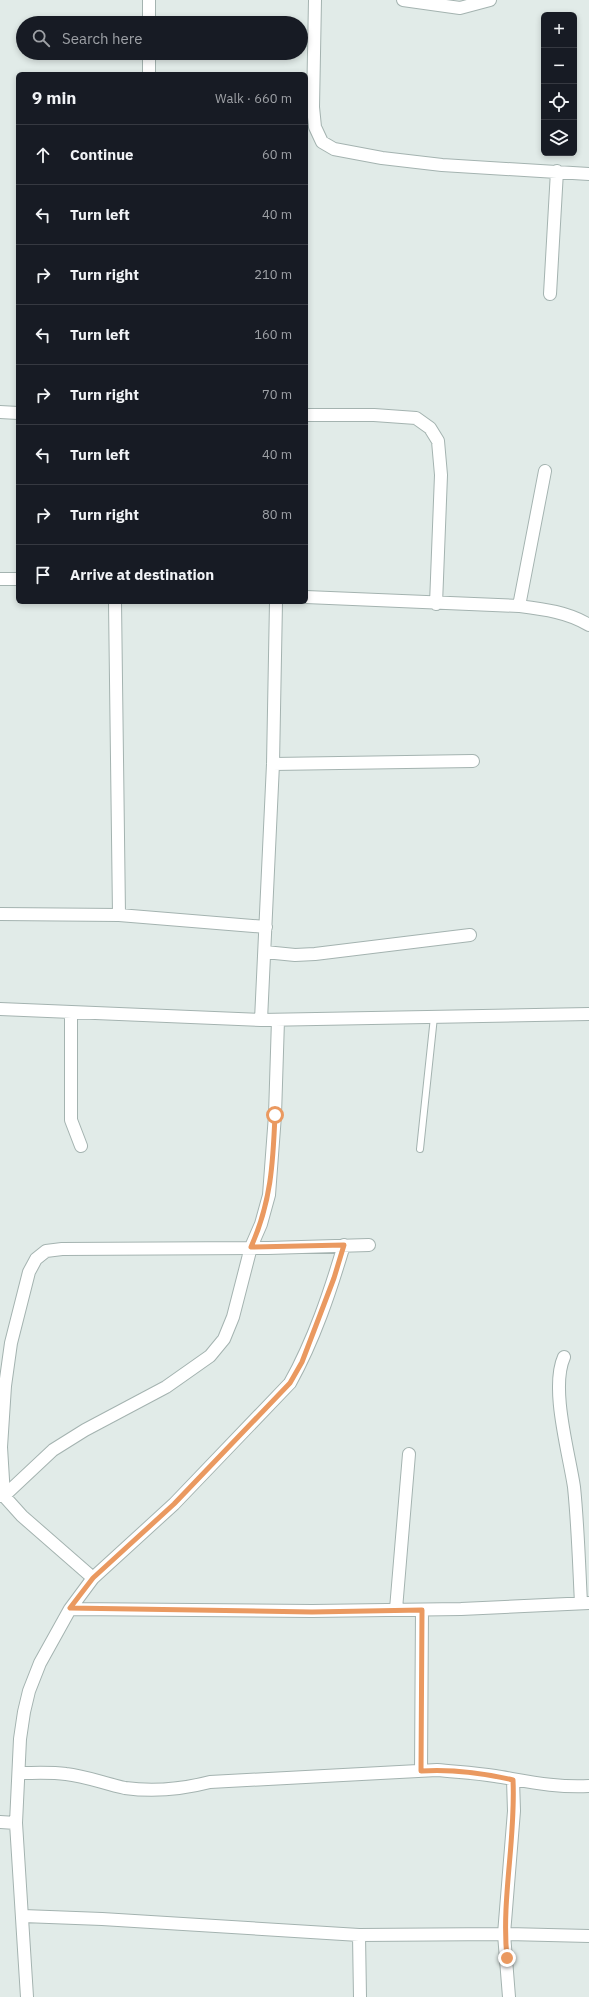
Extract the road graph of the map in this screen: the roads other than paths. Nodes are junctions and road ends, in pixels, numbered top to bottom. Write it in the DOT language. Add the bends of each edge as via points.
graph roads {
  1 [pos="149,0"];
  2 [pos="315,0"];
  3 [pos="403,0"];
  4 [pos="490,0"];
  5 [pos="149,16"];
  6 [pos="149,60"];
  7 [pos="149,72"];
  8 [pos="556,171"];
  9 [pos="589,174"];
  10 [pos="550,294"];
  11 [pos="0,412"];
  12 [pos="16,413"];
  13 [pos="308,415"];
  14 [pos="545,471"];
  15 [pos="0,579"];
  16 [pos="16,579"];
  17 [pos="308,597"];
  18 [pos="114,604"];
  19 [pos="276,604"];
  20 [pos="436,604"];
  21 [pos="519,606"];
  22 [pos="589,625"];
  23 [pos="473,761"];
  24 [pos="273,764"];
  25 [pos="0,914"];
  26 [pos="119,915"];
  27 [pos="266,927"];
  28 [pos="470,935"];
  29 [pos="265,952"];
  30 [pos="0,1009"];
  31 [pos="71,1012"];
  32 [pos="589,1014"];
  33 [pos="434,1017"];
  34 [pos="261,1020"];
  35 [pos="278,1020"];
  36 [pos="81,1146"];
  37 [pos="420,1149"];
  38 [pos="369,1244"];
  39 [pos="344,1245"];
  40 [pos="251,1247"];
  41 [pos="6,1343"];
  42 [pos="564,1357"];
  43 [pos="409,1454"];
  44 [pos="2,1496"];
  45 [pos="93,1578"];
  46 [pos="585,1603"];
  47 [pos="70,1608"];
  48 [pos="396,1609"];
  49 [pos="422,1610"];
  50 [pos="421,1771"];
  51 [pos="20,1773"];
  52 [pos="513,1780"];
  53 [pos="589,1786"];
  54 [pos="0,1822"];
  55 [pos="16,1823"];
  56 [pos="23,1916"];
  57 [pos="504,1934"];
  58 [pos="359,1935"];
  59 [pos="589,1936"];
  60 [pos="27,1997"];
  61 [pos="360,1997"];
  62 [pos="509,1997"];
  1 -- 5 [label="street"];
  2 -- 8 [label="street" via="313,107 315,127 322,142 334,149 382,158 442,165"];
  3 -- 4 [label="street" via="460,8"];
  6 -- 7 [label="street"];
  8 -- 9 [label="street"];
  8 -- 10 [label="street"];
  11 -- 12 [label="street"];
  13 -- 20 [label="street" via="416,418 430,428 438,441 441,475"];
  14 -- 21 [label="street"];
  15 -- 16 [label="street"];
  17 -- 20 [label="street"];
  18 -- 26 [label="street"];
  19 -- 24 [label="street"];
  20 -- 21 [label="street"];
  21 -- 22 [label="street" via="556,612 578,618"];
  23 -- 24 [label="street"];
  24 -- 27 [label="street"];
  25 -- 26 [label="street"];
  26 -- 27 [label="street"];
  27 -- 29 [label="street"];
  28 -- 29 [label="street" via="315,954"];
  29 -- 34 [label="street"];
  30 -- 31 [label="street"];
  31 -- 34 [label="street"];
  31 -- 36 [label="street" via="71,1120"];
  32 -- 33 [label="street"];
  33 -- 35 [label="street"];
  33 -- 37 [label="lane"];
  34 -- 35 [label="street"];
  35 -- 40 [label="street" via="269,1195"];
  38 -- 39 [label="street"];
  39 -- 40 [label="street"];
  39 -- 45 [label="street" via="302,1362 290,1383 174,1504"];
  40 -- 41 [label="street" via="46,1251 36,1259 29,1272"];
  40 -- 44 [label="street" via="233,1317 224,1339 210,1356 166,1388 85,1430 53,1450"];
  41 -- 44 [label="street" via="1,1447"];
  42 -- 46 [label="street" via="559,1393 574,1488"];
  43 -- 48 [label="street"];
  44 -- 45 [label="street"];
  45 -- 47 [label="street"];
  46 -- 49 [label="street"];
  47 -- 48 [label="street" via="312,1612"];
  47 -- 51 [label="street" via="40,1663 29,1691 20,1739"];
  48 -- 49 [label="street"];
  49 -- 50 [label="street"];
  50 -- 51 [label="street" via="210,1782 156,1790 125,1788 65,1773"];
  50 -- 52 [label="street" via="473,1773"];
  51 -- 55 [label="street"];
  52 -- 53 [label="street" via="574,1787"];
  52 -- 57 [label="street" via="514,1811"];
  54 -- 55 [label="street"];
  55 -- 56 [label="street"];
  56 -- 58 [label="street"];
  56 -- 60 [label="street"];
  57 -- 58 [label="street"];
  57 -- 59 [label="street"];
  57 -- 62 [label="street"];
  58 -- 61 [label="street"];
}
